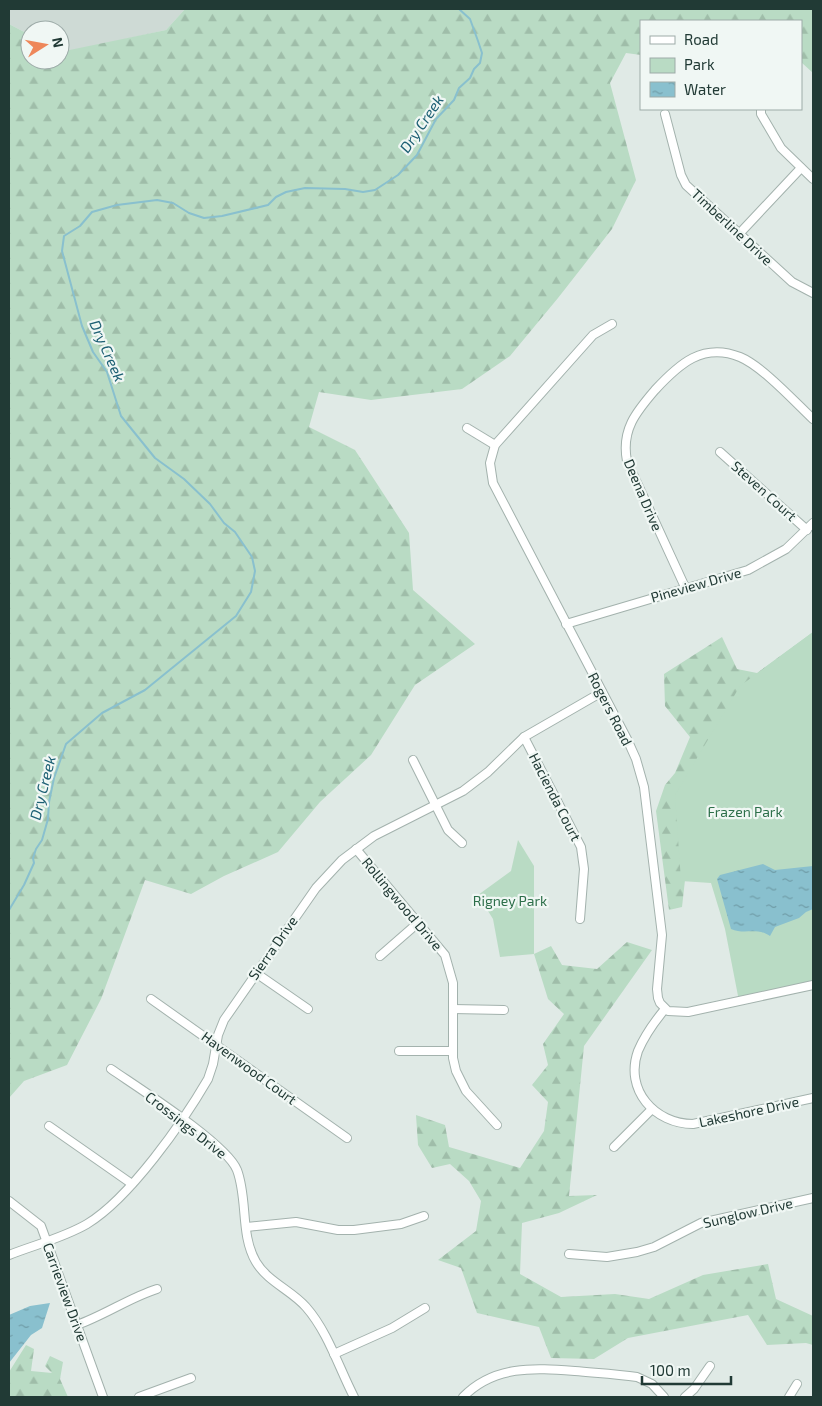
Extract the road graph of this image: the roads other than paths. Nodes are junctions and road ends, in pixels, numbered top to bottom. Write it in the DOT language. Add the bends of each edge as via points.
graph roads {
  1 [pos="761,110"];
  2 [pos="664,114"];
  3 [pos="801,168"];
  4 [pos="813,179"];
  5 [pos="739,234"];
  6 [pos="813,293"];
  7 [pos="612,324"];
  8 [pos="813,419"];
  9 [pos="467,428"];
  10 [pos="495,445"];
  11 [pos="720,452"];
  12 [pos="813,523"];
  13 [pos="807,530"];
  14 [pos="686,587"];
  15 [pos="566,624"];
  16 [pos="602,692"];
  17 [pos="524,737"];
  18 [pos="413,760"];
  19 [pos="435,804"];
  20 [pos="462,843"];
  21 [pos="356,849"];
  22 [pos="580,919"];
  23 [pos="419,922"];
  24 [pos="380,956"];
  25 [pos="256,973"];
  26 [pos="813,985"];
  27 [pos="151,999"];
  28 [pos="308,1008"];
  29 [pos="453,1008"];
  30 [pos="665,1009"];
  31 [pos="504,1010"];
  32 [pos="216,1044"];
  33 [pos="453,1050"];
  34 [pos="399,1051"];
  35 [pos="111,1069"];
  36 [pos="813,1098"];
  37 [pos="652,1109"];
  38 [pos="181,1118"];
  39 [pos="497,1125"];
  40 [pos="49,1126"];
  41 [pos="346,1138"];
  42 [pos="614,1147"];
  43 [pos="132,1184"];
  44 [pos="813,1198"];
  45 [pos="9,1201"];
  46 [pos="424,1216"];
  47 [pos="247,1227"];
  48 [pos="46,1241"];
  49 [pos="9,1254"];
  50 [pos="569,1254"];
  51 [pos="157,1289"];
  52 [pos="425,1308"];
  53 [pos="78,1325"];
  54 [pos="334,1354"];
  55 [pos="710,1366"];
  56 [pos="191,1378"];
  57 [pos="797,1384"];
  58 [pos="103,1397"];
  59 [pos="139,1397"];
  60 [pos="354,1397"];
  61 [pos="463,1397"];
  62 [pos="664,1397"];
  63 [pos="685,1397"];
  64 [pos="789,1397"];
  1 -- 3 [label="street" via="781,148"];
  2 -- 5 [label="street, Timberline Drive" via="686,185"];
  3 -- 4 [label="street"];
  3 -- 5 [label="street"];
  5 -- 6 [label="street, Timberline Drive" via="792,282"];
  7 -- 10 [label="street" via="593,335"];
  8 -- 14 [label="street, Deena Drive" via="747,361 717,352 682,363 634,414 626,439 627,461"];
  9 -- 10 [label="street"];
  10 -- 15 [label="street, Rogers Road" via="490,463 495,489"];
  11 -- 13 [label="street, Steven Court"];
  12 -- 13 [label="street, Pineview Drive"];
  13 -- 14 [label="street, Pineview Drive" via="786,550 761,564"];
  14 -- 15 [label="street, Pineview Drive"];
  15 -- 16 [label="street, Rogers Road"];
  16 -- 17 [label="street, Sierra Drive"];
  16 -- 30 [label="street, Rogers Road" via="636,759 644,787 662,935 656,989 660,1004"];
  17 -- 19 [label="street, Sierra Drive" via="480,779"];
  17 -- 22 [label="street, Hacienda Court" via="581,847 584,869"];
  18 -- 19 [label="street"];
  19 -- 20 [label="street" via="448,830"];
  19 -- 21 [label="street, Sierra Drive"];
  21 -- 23 [label="street, Rollingwood Drive"];
  21 -- 25 [label="street, Sierra Drive" via="316,888"];
  23 -- 24 [label="street"];
  23 -- 29 [label="street, Rollingwood Drive" via="445,955 453,983"];
  25 -- 28 [label="street"];
  25 -- 32 [label="street, Sierra Drive" via="224,1020"];
  26 -- 30 [label="street" via="688,1012"];
  27 -- 32 [label="street, Havenwood Court"];
  29 -- 31 [label="street"];
  29 -- 33 [label="street, Rollingwood Drive"];
  30 -- 37 [label="street, Lakeshore Drive" via="644,1040 635,1062 640,1093"];
  32 -- 38 [label="street, Sierra Drive" via="208,1079"];
  32 -- 41 [label="street, Havenwood Court"];
  33 -- 34 [label="street"];
  33 -- 39 [label="street, Rollingwood Drive" via="456,1071 466,1091"];
  35 -- 38 [label="street, Crossings Drive"];
  36 -- 37 [label="street, Lakeshore Drive" via="693,1124 668,1120"];
  37 -- 42 [label="street"];
  38 -- 43 [label="street, Sierra Drive"];
  38 -- 47 [label="street, Crossings Drive" via="221,1149 236,1168"];
  40 -- 43 [label="street"];
  43 -- 48 [label="street, Sierra Drive" via="88,1224"];
  44 -- 50 [label="street, Sunglow Drive" via="701,1223 637,1252 606,1257"];
  45 -- 48 [label="street, Carrieview Drive" via="36,1220"];
  46 -- 47 [label="street" via="395,1225 354,1230 296,1222"];
  47 -- 54 [label="street, Crossings Drive" via="256,1262 268,1277 308,1309"];
  48 -- 49 [label="street, Sierra Drive"];
  48 -- 53 [label="street, Carrieview Drive"];
  51 -- 53 [label="street"];
  52 -- 54 [label="street" via="392,1328"];
  53 -- 58 [label="street, Carrieview Drive"];
  54 -- 60 [label="street, Crossings Drive"];
  55 -- 63 [label="street" via="694,1390"];
  56 -- 59 [label="street"];
  57 -- 64 [label="street"];
  61 -- 62 [label="street" via="492,1377 536,1368 637,1377 652,1384"];
}
